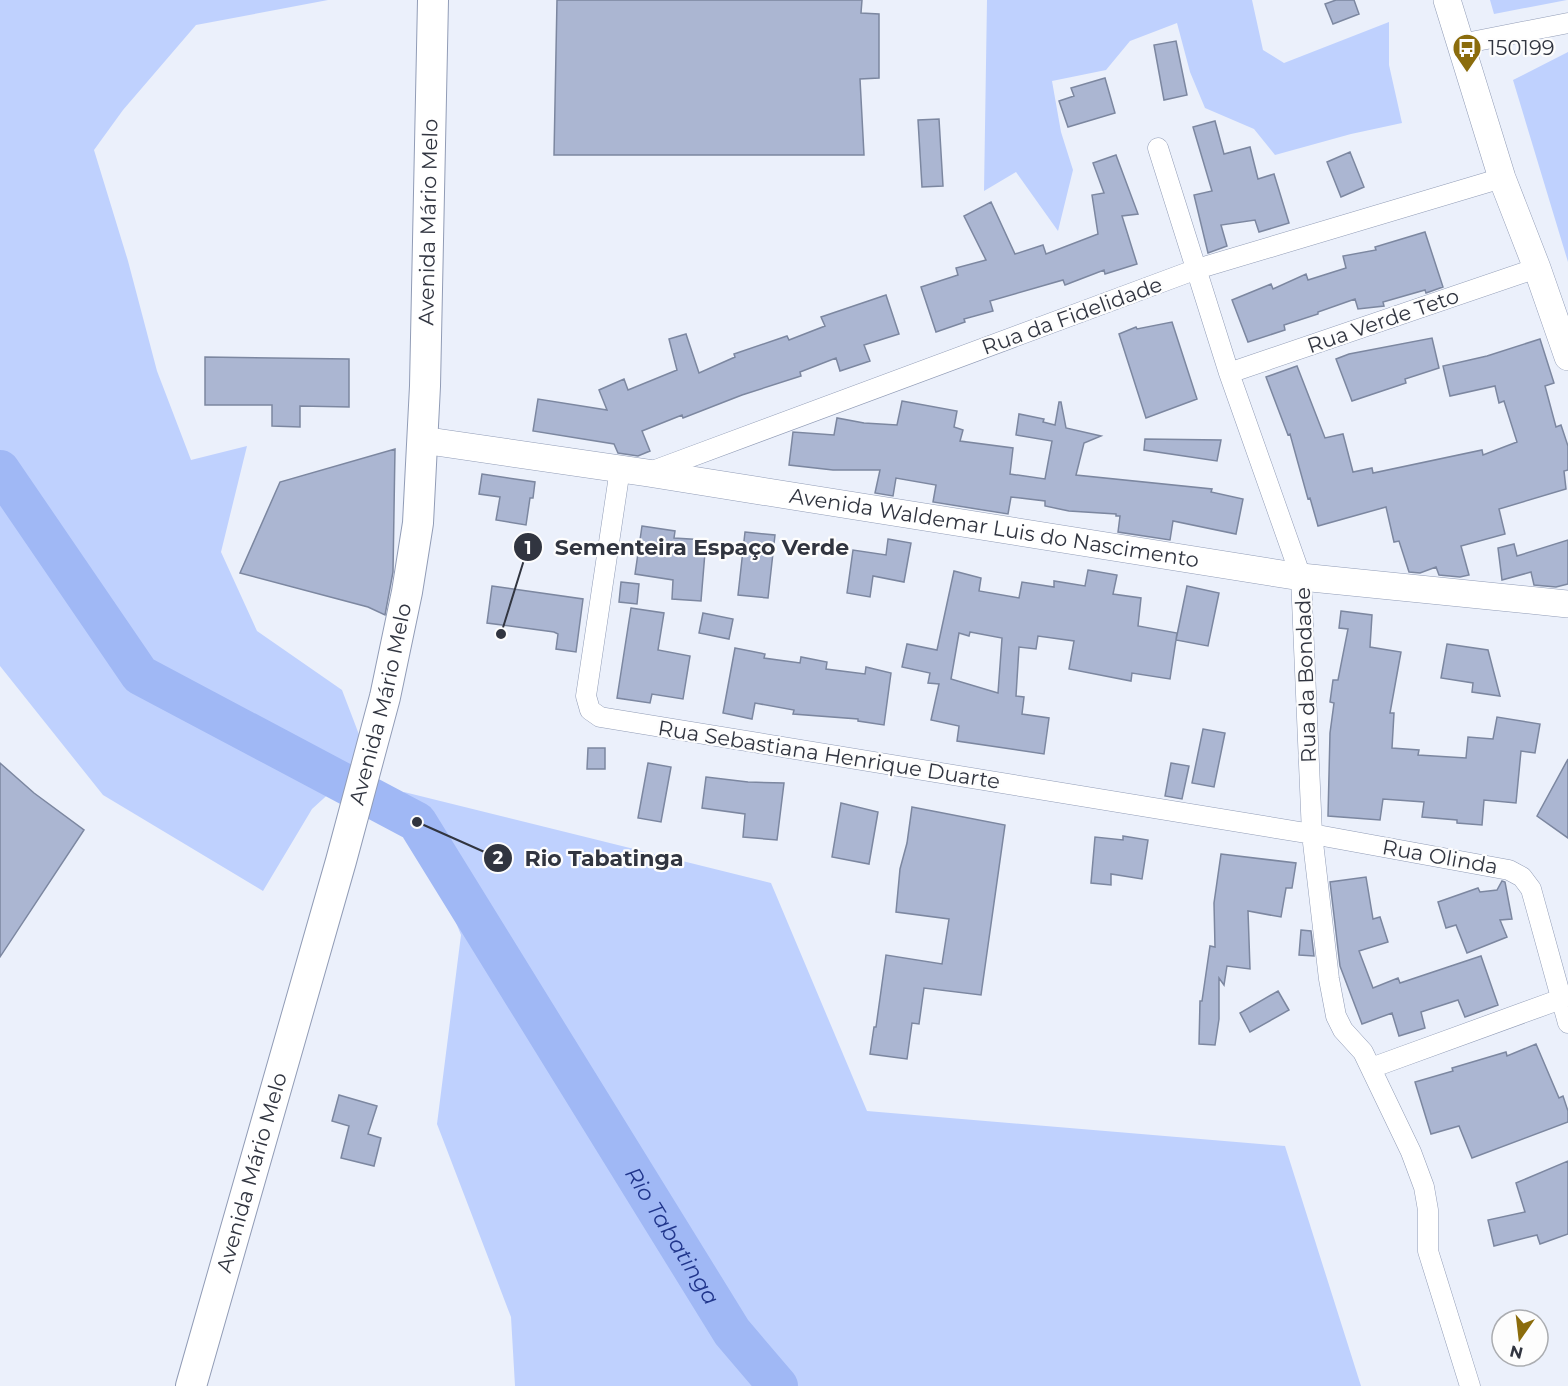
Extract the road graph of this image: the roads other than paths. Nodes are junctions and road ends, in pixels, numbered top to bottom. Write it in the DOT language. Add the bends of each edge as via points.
graph roads {
  1 [pos="434,0"];
  2 [pos="1447,0"];
  3 [pos="1568,23"];
  4 [pos="1461,44"];
  5 [pos="1158,148"];
  6 [pos="1503,178"];
  7 [pos="1538,268"];
  8 [pos="1197,269"];
  9 [pos="1568,357"];
  10 [pos="1229,373"];
  11 [pos="422,440"];
  12 [pos="620,469"];
  13 [pos="648,473"];
  14 [pos="1302,577"];
  15 [pos="1568,604"];
  16 [pos="1312,834"];
  17 [pos="1561,999"];
  18 [pos="1568,1023"];
  19 [pos="1371,1068"];
  20 [pos="191,1386"];
  21 [pos="1470,1386"];
  1 -- 11 [label="main road, Avenida Mário Melo"];
  2 -- 4 [label="main road"];
  3 -- 4 [label="street"];
  4 -- 6 [label="main road"];
  5 -- 8 [label="street, Rua da Bondade"];
  6 -- 7 [label="main road"];
  6 -- 8 [label="street, Rua da Fidelidade"];
  7 -- 9 [label="main road"];
  7 -- 10 [label="street, Rua Verde Teto"];
  8 -- 10 [label="street, Rua da Bondade"];
  8 -- 13 [label="street, Rua da Fidelidade"];
  10 -- 14 [label="street, Rua da Bondade"];
  11 -- 12 [label="main road, Avenida Waldemar Luis do Nascimento"];
  11 -- 20 [label="main road, Avenida Mário Melo" via="418,523 385,697"];
  12 -- 13 [label="main road, Avenida Waldemar Luis do Nascimento"];
  12 -- 16 [label="street, Rua Sebastiana Henrique Duarte" via="586,696 590,710 600,717"];
  13 -- 14 [label="main road, Avenida Waldemar Luis do Nascimento"];
  14 -- 15 [label="main road, Avenida Waldemar Luis do Nascimento"];
  14 -- 16 [label="street, Rua da Bondade"];
  16 -- 17 [label="street, Rua Olinda" via="1509,870 1522,877 1530,889"];
  16 -- 19 [label="street, Rua da Bondade" via="1336,1016"];
  17 -- 18 [label="street, Rua Olinda"];
  17 -- 19 [label="street"];
  19 -- 21 [label="street, Rua da Bondade" via="1424,1187 1428,1251"];
}
